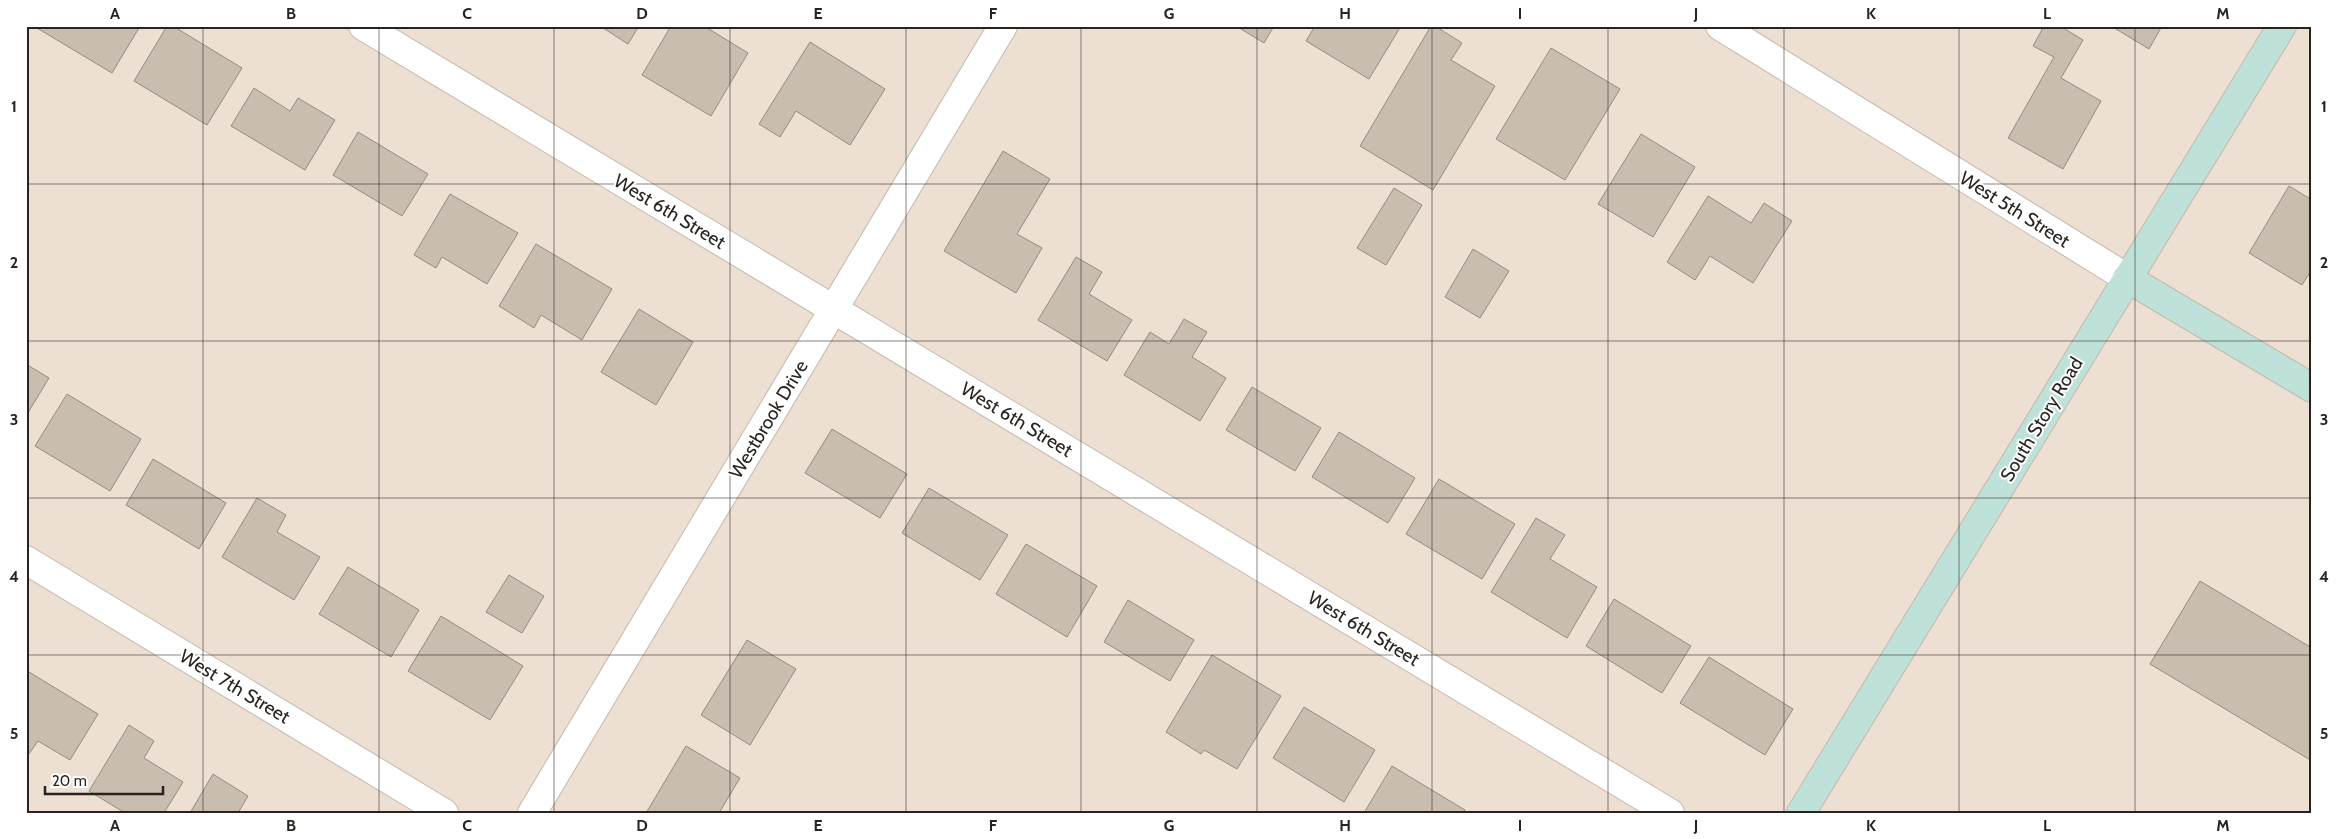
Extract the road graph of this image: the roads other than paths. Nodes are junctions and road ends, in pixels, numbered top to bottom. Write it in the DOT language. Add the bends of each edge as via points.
graph roads {
  1 [pos="363,26"];
  2 [pos="1003,26"];
  3 [pos="1720,26"];
  4 [pos="2282,26"];
  5 [pos="2127,278"];
  6 [pos="834,309"];
  7 [pos="2312,388"];
  8 [pos="26,560"];
  9 [pos="444,813"];
  10 [pos="532,813"];
  11 [pos="1670,813"];
  12 [pos="1801,813"];
  1 -- 6 [label="street, West 6th Street"];
  2 -- 6 [label="street, Westbrook Drive"];
  3 -- 5 [label="street, West 5th Street"];
  4 -- 5 [label="main road, South Story Road"];
  5 -- 7 [label="main road, West 5th Street"];
  5 -- 12 [label="main road, South Story Road"];
  6 -- 10 [label="street, Westbrook Drive"];
  6 -- 11 [label="street, West 6th Street"];
  8 -- 9 [label="street, West 7th Street"];
}
